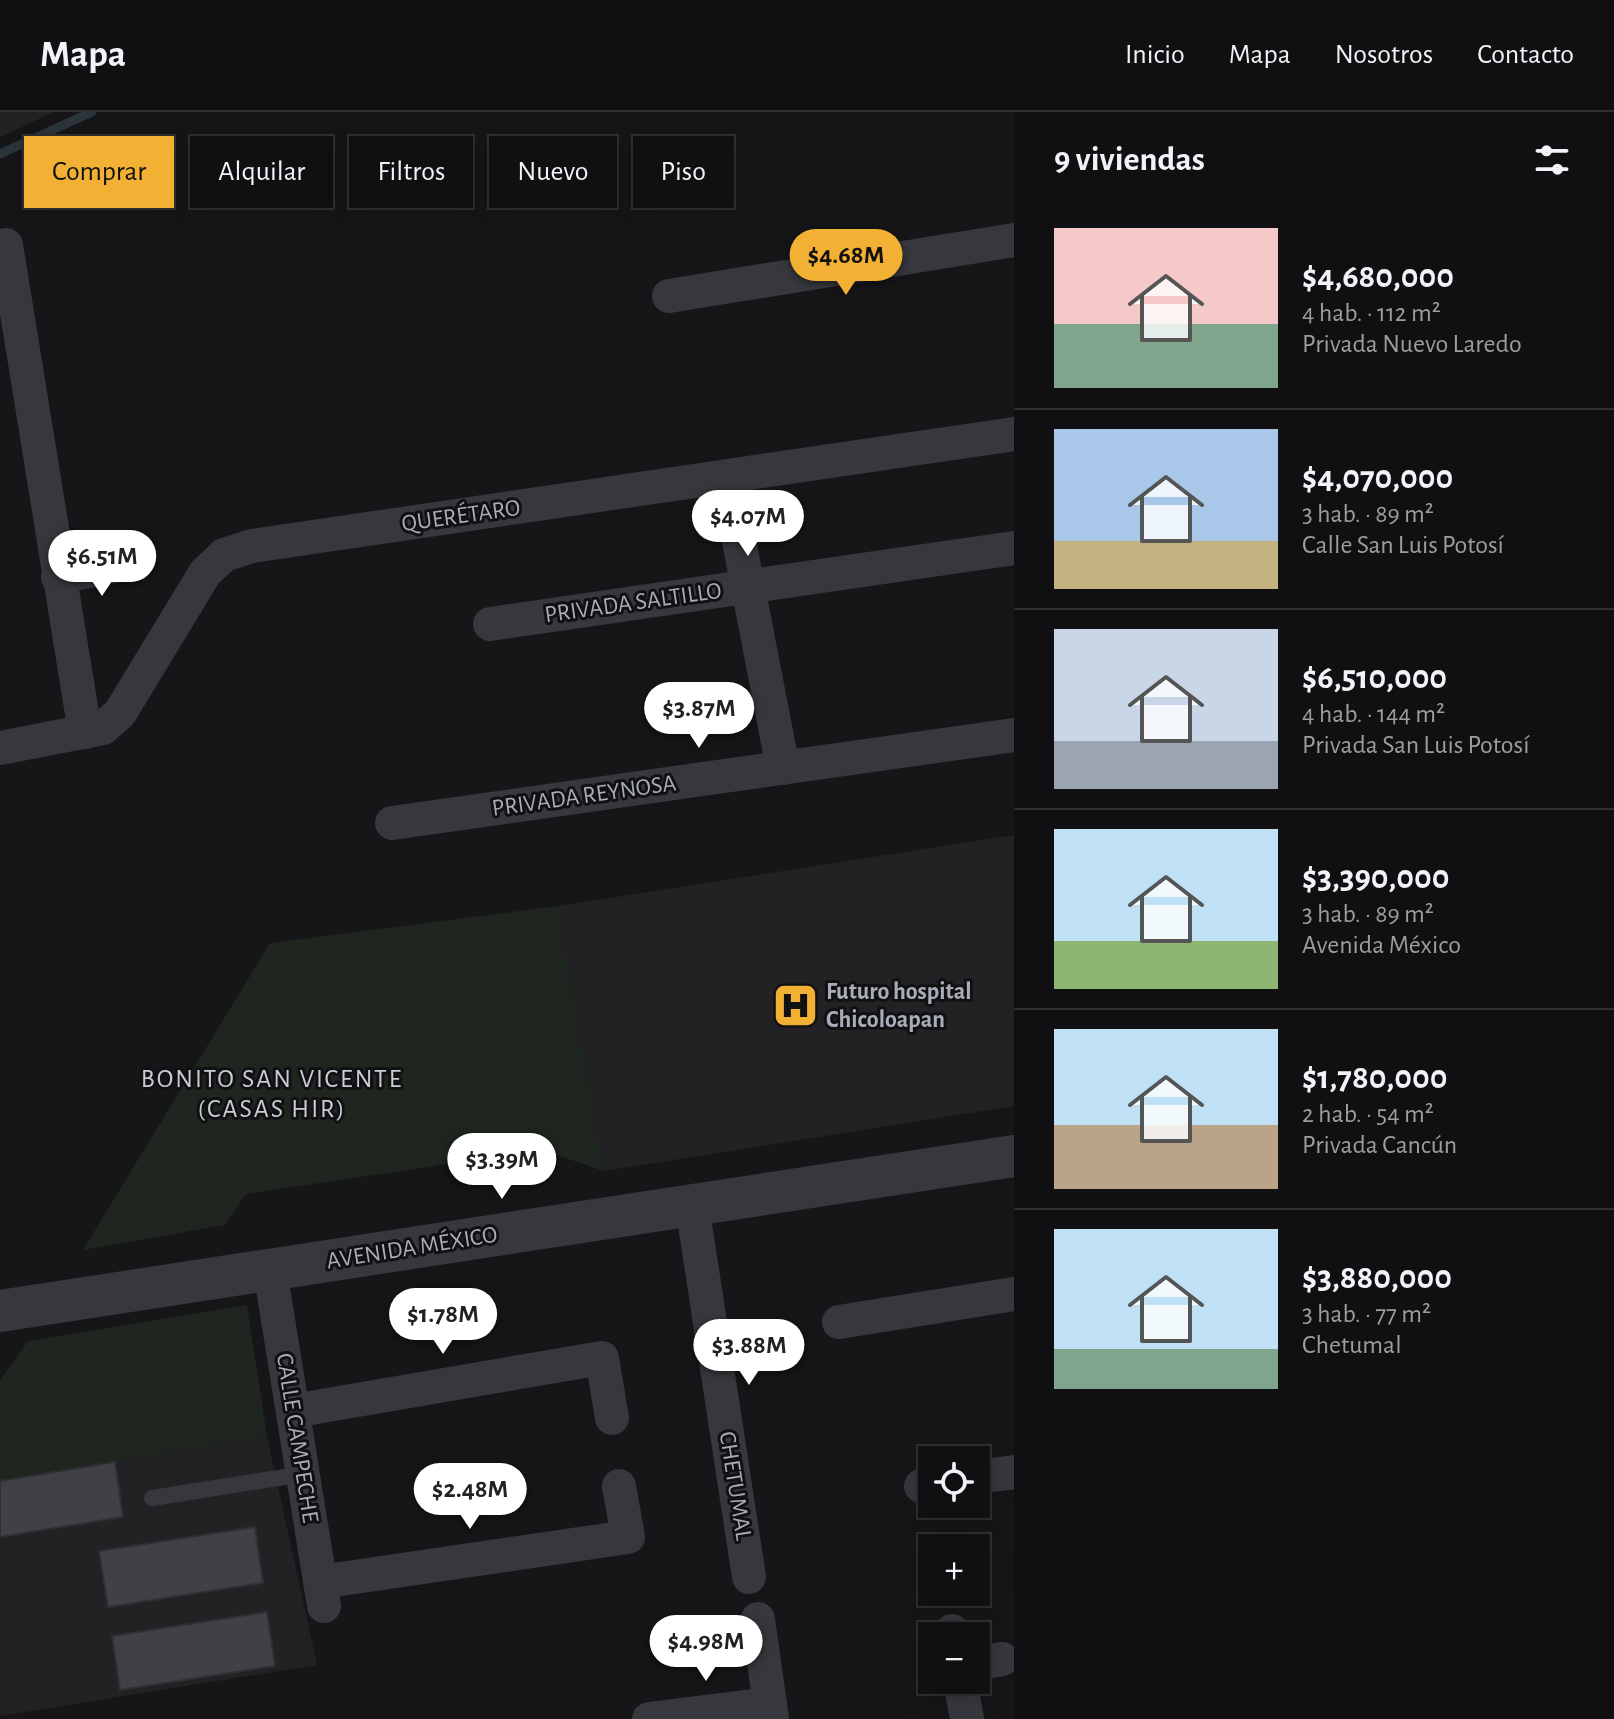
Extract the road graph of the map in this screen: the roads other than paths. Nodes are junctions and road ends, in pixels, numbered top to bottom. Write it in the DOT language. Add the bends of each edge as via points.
graph roads {
  1 [pos="1014,240"];
  2 [pos="6,245"];
  3 [pos="669,296"];
  4 [pos="1014,434"];
  5 [pos="727,479"];
  6 [pos="1014,548"];
  7 [pos="136,562"];
  8 [pos="58,577"];
  9 [pos="748,587"];
  10 [pos="490,624"];
  11 [pos="85,732"];
  12 [pos="1014,735"];
  13 [pos="0,748"];
  14 [pos="783,768"];
  15 [pos="392,823"];
  16 [pos="1014,1156"];
  17 [pos="692,1205"];
  18 [pos="270,1270"];
  19 [pos="1014,1294"];
  20 [pos="0,1311"];
  21 [pos="839,1322"];
  22 [pos="293,1411"];
  23 [pos="612,1418"];
  24 [pos="1014,1472"];
  25 [pos="303,1474"];
  26 [pos="990,1475"];
  27 [pos="619,1486"];
  28 [pos="152,1498"];
  29 [pos="749,1577"];
  30 [pos="758,1619"];
  31 [pos="963,1694"];
  32 [pos="771,1712"];
  33 [pos="649,1719"];
  34 [pos="967,1719"];
  1 -- 3 [label="street"];
  2 -- 8 [label="street"];
  4 -- 5 [label="street, QUERÉTARO"];
  5 -- 9 [label="street"];
  5 -- 11 [label="street, QUERÉTARO" via="252,546 224,555 205,573 120,713 103,728"];
  6 -- 9 [label="street, PRIVADA SALTILLO"];
  7 -- 8 [label="street"];
  8 -- 11 [label="street"];
  9 -- 10 [label="street, PRIVADA SALTILLO"];
  9 -- 14 [label="street"];
  11 -- 13 [label="street, QUERÉTARO"];
  12 -- 14 [label="street, PRIVADA REYNOSA"];
  14 -- 15 [label="street, PRIVADA REYNOSA"];
  16 -- 17 [label="street, AVENIDA MÉXICO"];
  17 -- 18 [label="street, AVENIDA MÉXICO"];
  17 -- 29 [label="street, CHETUMAL"];
  18 -- 20 [label="street, AVENIDA MÉXICO"];
  18 -- 22 [label="street, CALLE CAMPECHE"];
  19 -- 21 [label="street"];
  22 -- 23 [label="street" via="602,1358"];
  22 -- 25 [label="street, CALLE CAMPECHE"];
  24 -- 26 [label="street"];
  25 -- 27 [label="street, CALLE CAMPECHE" via="322,1594 628,1537"];
  25 -- 28 [label="lane"];
  30 -- 32 [label="street"];
  31 -- 34 [label="street"];
  32 -- 33 [label="street"];
}
